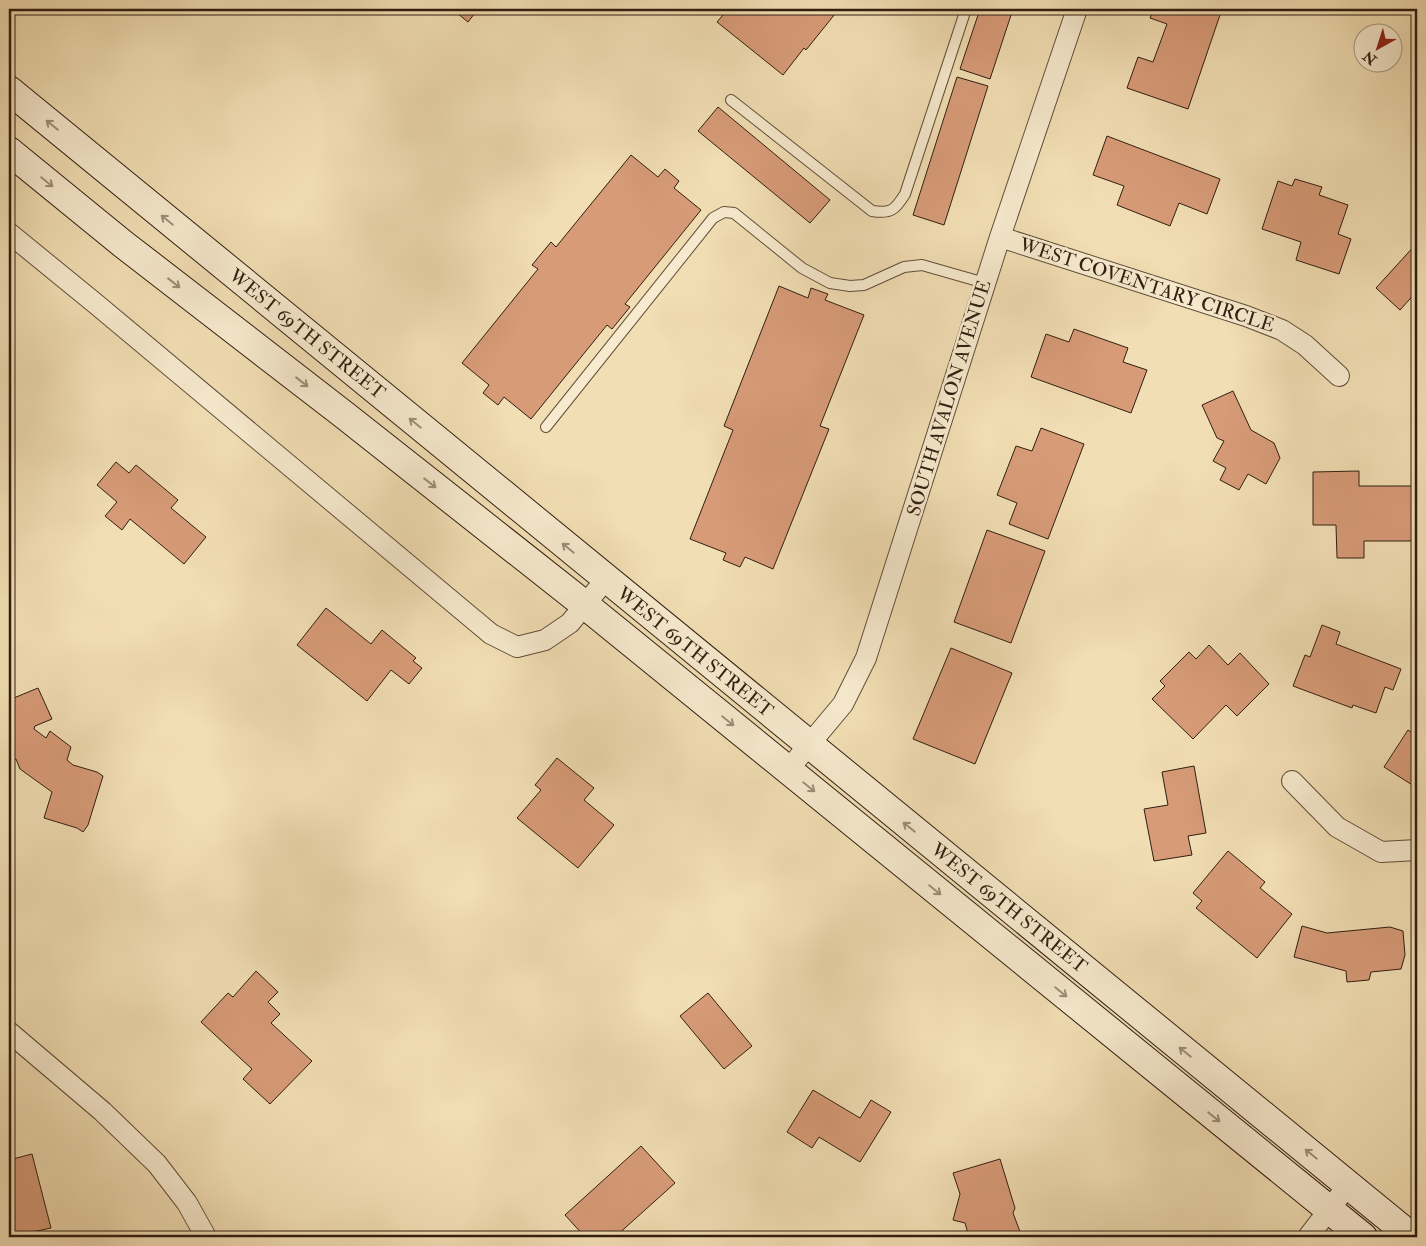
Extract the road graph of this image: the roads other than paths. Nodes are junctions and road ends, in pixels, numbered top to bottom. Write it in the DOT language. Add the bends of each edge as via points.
graph roads {
  1 [pos="966,9"];
  2 [pos="1077,9"];
  3 [pos="9,90"];
  4 [pos="731,100"];
  5 [pos="9,151"];
  6 [pos="9,233"];
  7 [pos="1000,236"];
  8 [pos="985,283"];
  9 [pos="1339,376"];
  10 [pos="546,427"];
  11 [pos="606,579"];
  12 [pos="585,605"];
  13 [pos="810,746"];
  14 [pos="788,770"];
  15 [pos="1292,781"];
  16 [pos="1417,850"];
  17 [pos="9,1032"];
  18 [pos="1348,1185"];
  19 [pos="1329,1210"];
  20 [pos="206,1237"];
  21 [pos="1308,1237"];
  22 [pos="1363,1237"];
  23 [pos="1412,1237"];
  1 -- 4 [label="lane" via="905,194 898,206 885,213 872,211"];
  2 -- 7 [label="street, SOUTH AVALON AVENUE"];
  11 -- 3 [label="main road, WEST 69TH STREET, one-way"];
  5 -- 12 [label="main road, WEST 69TH STREET, one-way"];
  6 -- 12 [label="street, WEST 69TH STREET" via="491,634 516,648 544,640 570,623"];
  7 -- 8 [label="street, SOUTH AVALON AVENUE"];
  7 -- 9 [label="street, WEST COVENTARY CIRCLE" via="1282,330 1306,345"];
  8 -- 10 [label="lane" via="922,265 904,267 864,285 830,284 802,268 734,214 724,212 713,218"];
  8 -- 13 [label="street, SOUTH AVALON AVENUE" via="866,658 843,704"];
  11 -- 12 [label="street, WEST 69TH STREET"];
  11 -- 13 [label="main road, WEST 69TH STREET"];
  12 -- 14 [label="main road, WEST 69TH STREET, one-way"];
  13 -- 14 [label="street, SOUTH AVALON AVENUE"];
  18 -- 13 [label="main road, WEST 69TH STREET, one-way"];
  14 -- 19 [label="main road, WEST 69TH STREET, one-way"];
  15 -- 16 [label="street" via="1337,827 1381,852"];
  17 -- 20 [label="street" via="102,1111 157,1164 187,1203"];
  18 -- 19 [label="street"];
  18 -- 23 [label="main road, WEST 69TH STREET"];
  19 -- 21 [label="street"];
  19 -- 22 [label="main road, WEST 69TH STREET"];
}
